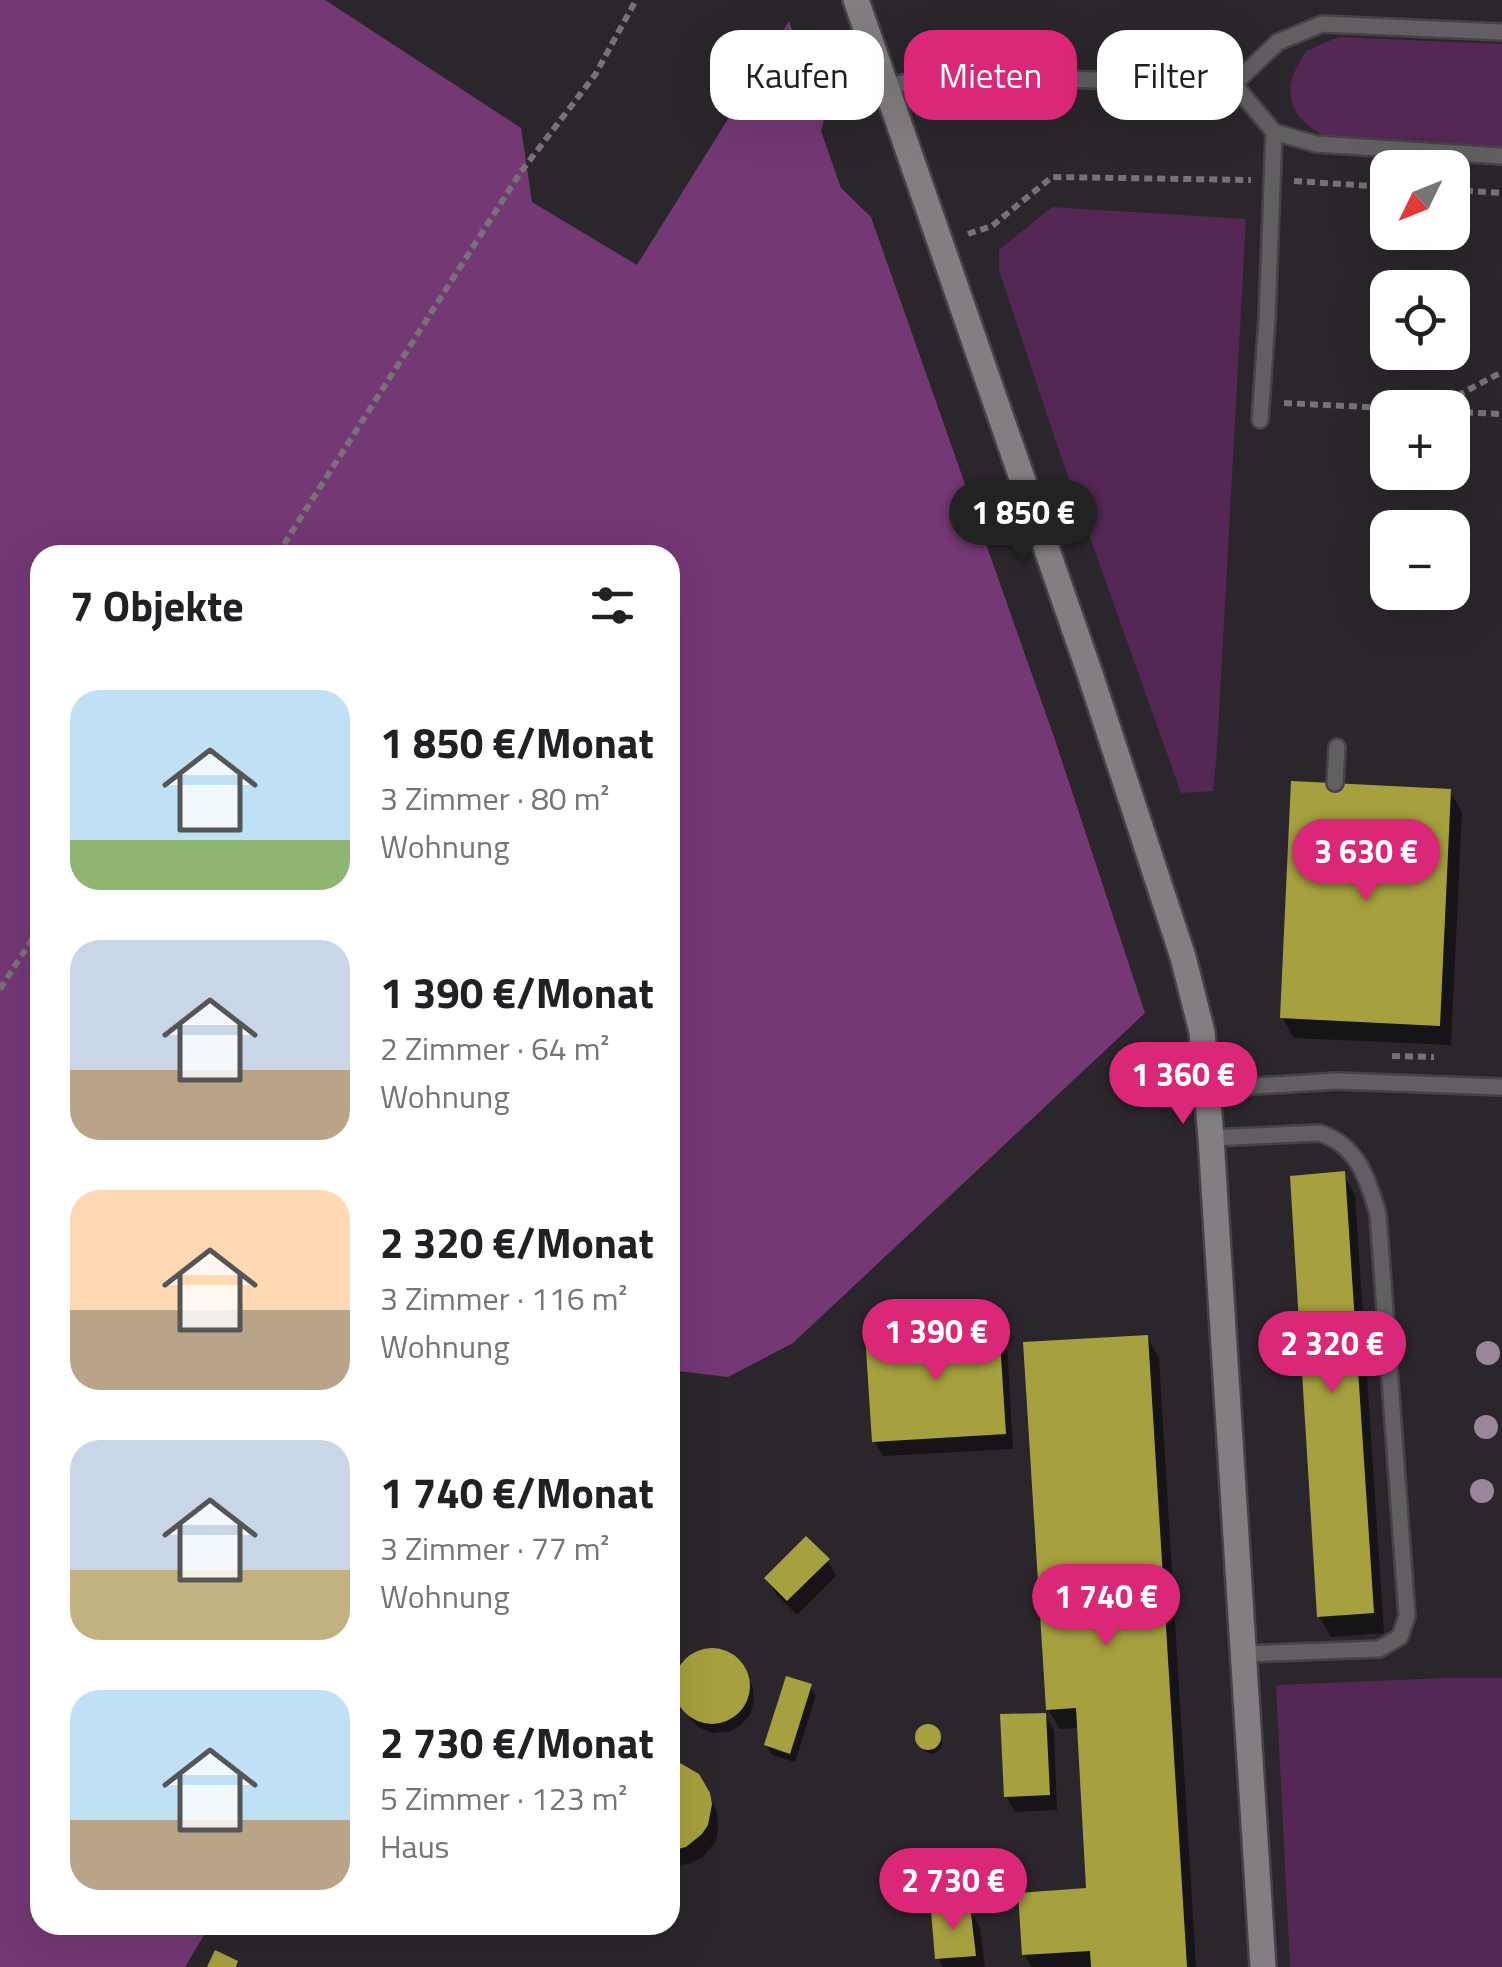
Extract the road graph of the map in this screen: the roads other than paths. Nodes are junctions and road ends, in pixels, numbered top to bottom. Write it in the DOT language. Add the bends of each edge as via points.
graph roads {
  1 [pos="856,0"];
  2 [pos="1502,32"];
  3 [pos="1243,75"];
  4 [pos="1097,80"];
  5 [pos="886,87"];
  6 [pos="1243,95"];
  7 [pos="1274,132"];
  8 [pos="1502,156"];
  9 [pos="1260,420"];
  10 [pos="1337,747"];
  11 [pos="1334,783"];
  12 [pos="1502,1087"];
  13 [pos="1208,1089"];
  14 [pos="1212,1138"];
  15 [pos="1245,1654"];
  16 [pos="1264,1967"];
  1 -- 5 [label="main road"];
  2 -- 3 [label="lane" via="1322,24 1278,42"];
  4 -- 5 [label="lane" via="920,79"];
  5 -- 13 [label="main road" via="1183,957"];
  6 -- 7 [label="lane"];
  7 -- 8 [label="lane" via="1316,144"];
  7 -- 9 [label="lane"];
  10 -- 11 [label="lane"];
  12 -- 13 [label="lane" via="1337,1081"];
  13 -- 14 [label="main road"];
  14 -- 15 [label="main road"];
  14 -- 15 [label="lane" via="1319,1133 1343,1143 1370,1186 1378,1214 1408,1616 1400,1638 1379,1649"];
  15 -- 16 [label="main road"];
}
